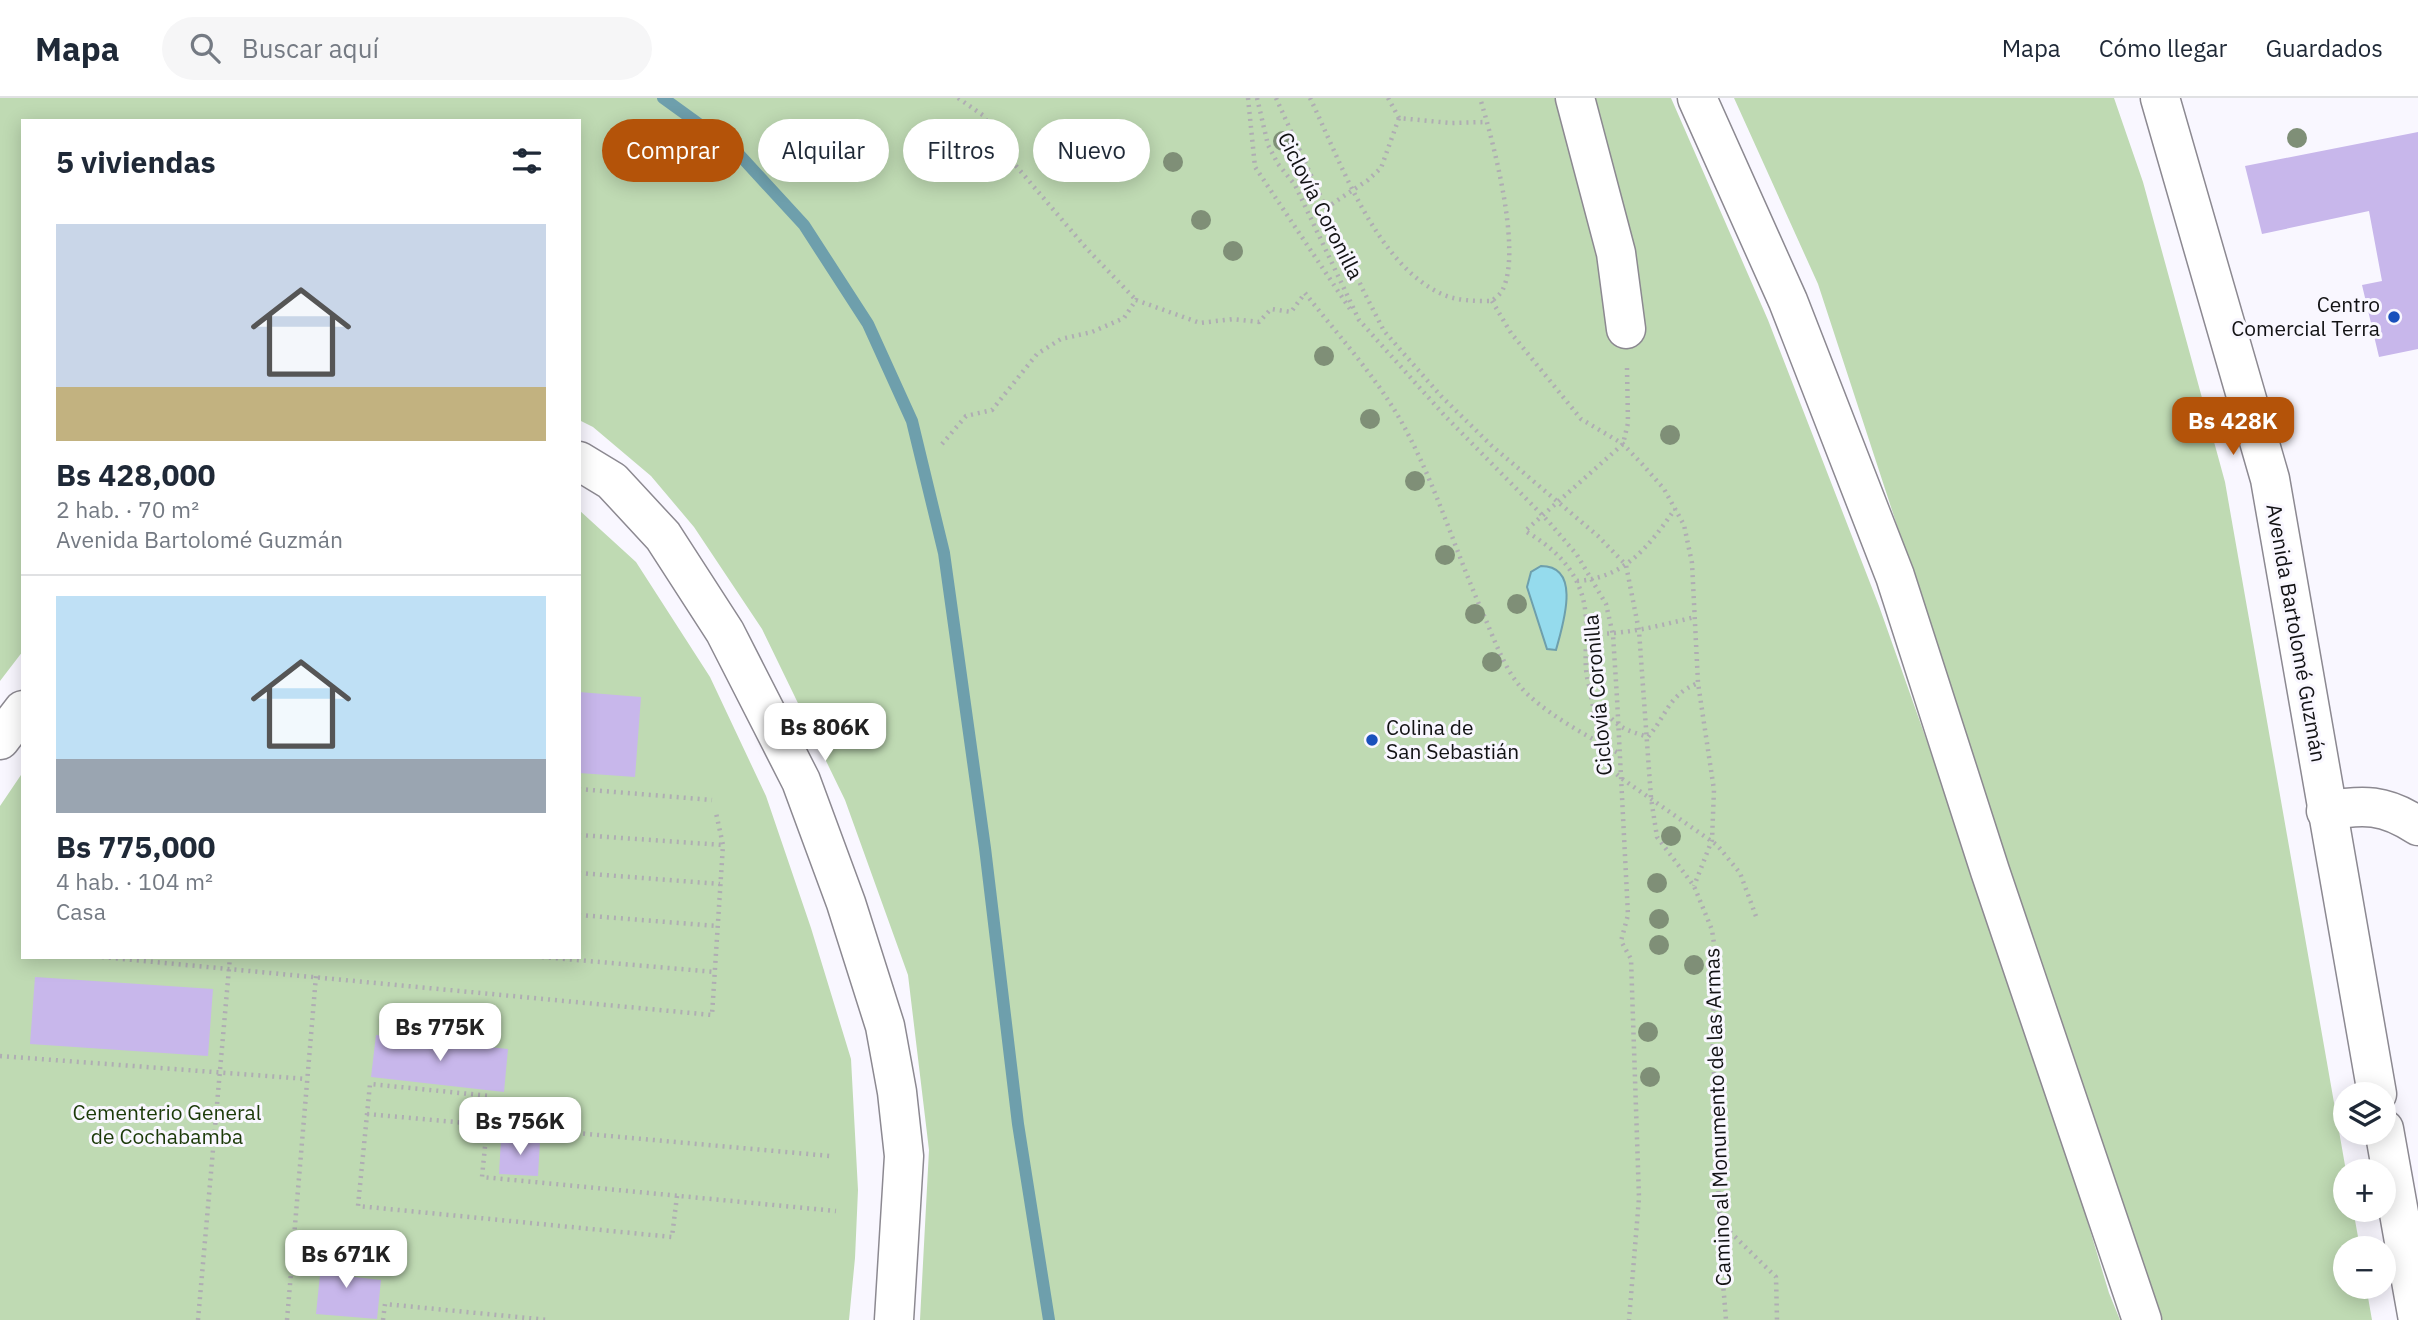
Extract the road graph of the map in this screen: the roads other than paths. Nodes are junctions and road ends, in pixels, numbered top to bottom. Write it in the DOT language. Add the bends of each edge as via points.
graph roads {
  1 [pos="1575,98"];
  2 [pos="1697,98"];
  3 [pos="2160,98"];
  4 [pos="1626,329"];
  5 [pos="581,462"];
  6 [pos="21,713"];
  7 [pos="0,740"];
  8 [pos="2326,811"];
  9 [pos="2418,826"];
  10 [pos="2375,1082"];
  11 [pos="2387,1145"];
  12 [pos="894,1320"];
  13 [pos="2142,1320"];
  14 [pos="2418,1320"];
  1 -- 4 [label="street" via="1616,253"];
  2 -- 13 [label="street" via="1788,301 1895,576"];
  3 -- 8 [label="street, Avenida Bartolomé Guzmán" via="2270,479"];
  5 -- 12 [label="street" via="612,481 663,536 725,632 801,781 846,903 885,1026 897,1092 904,1156"];
  6 -- 7 [label="street"];
  8 -- 9 [label="street" via="2378,807"];
  8 -- 10 [label="street, Avenida Bartolomé Guzmán"];
  11 -- 14 [label="street"];
}
